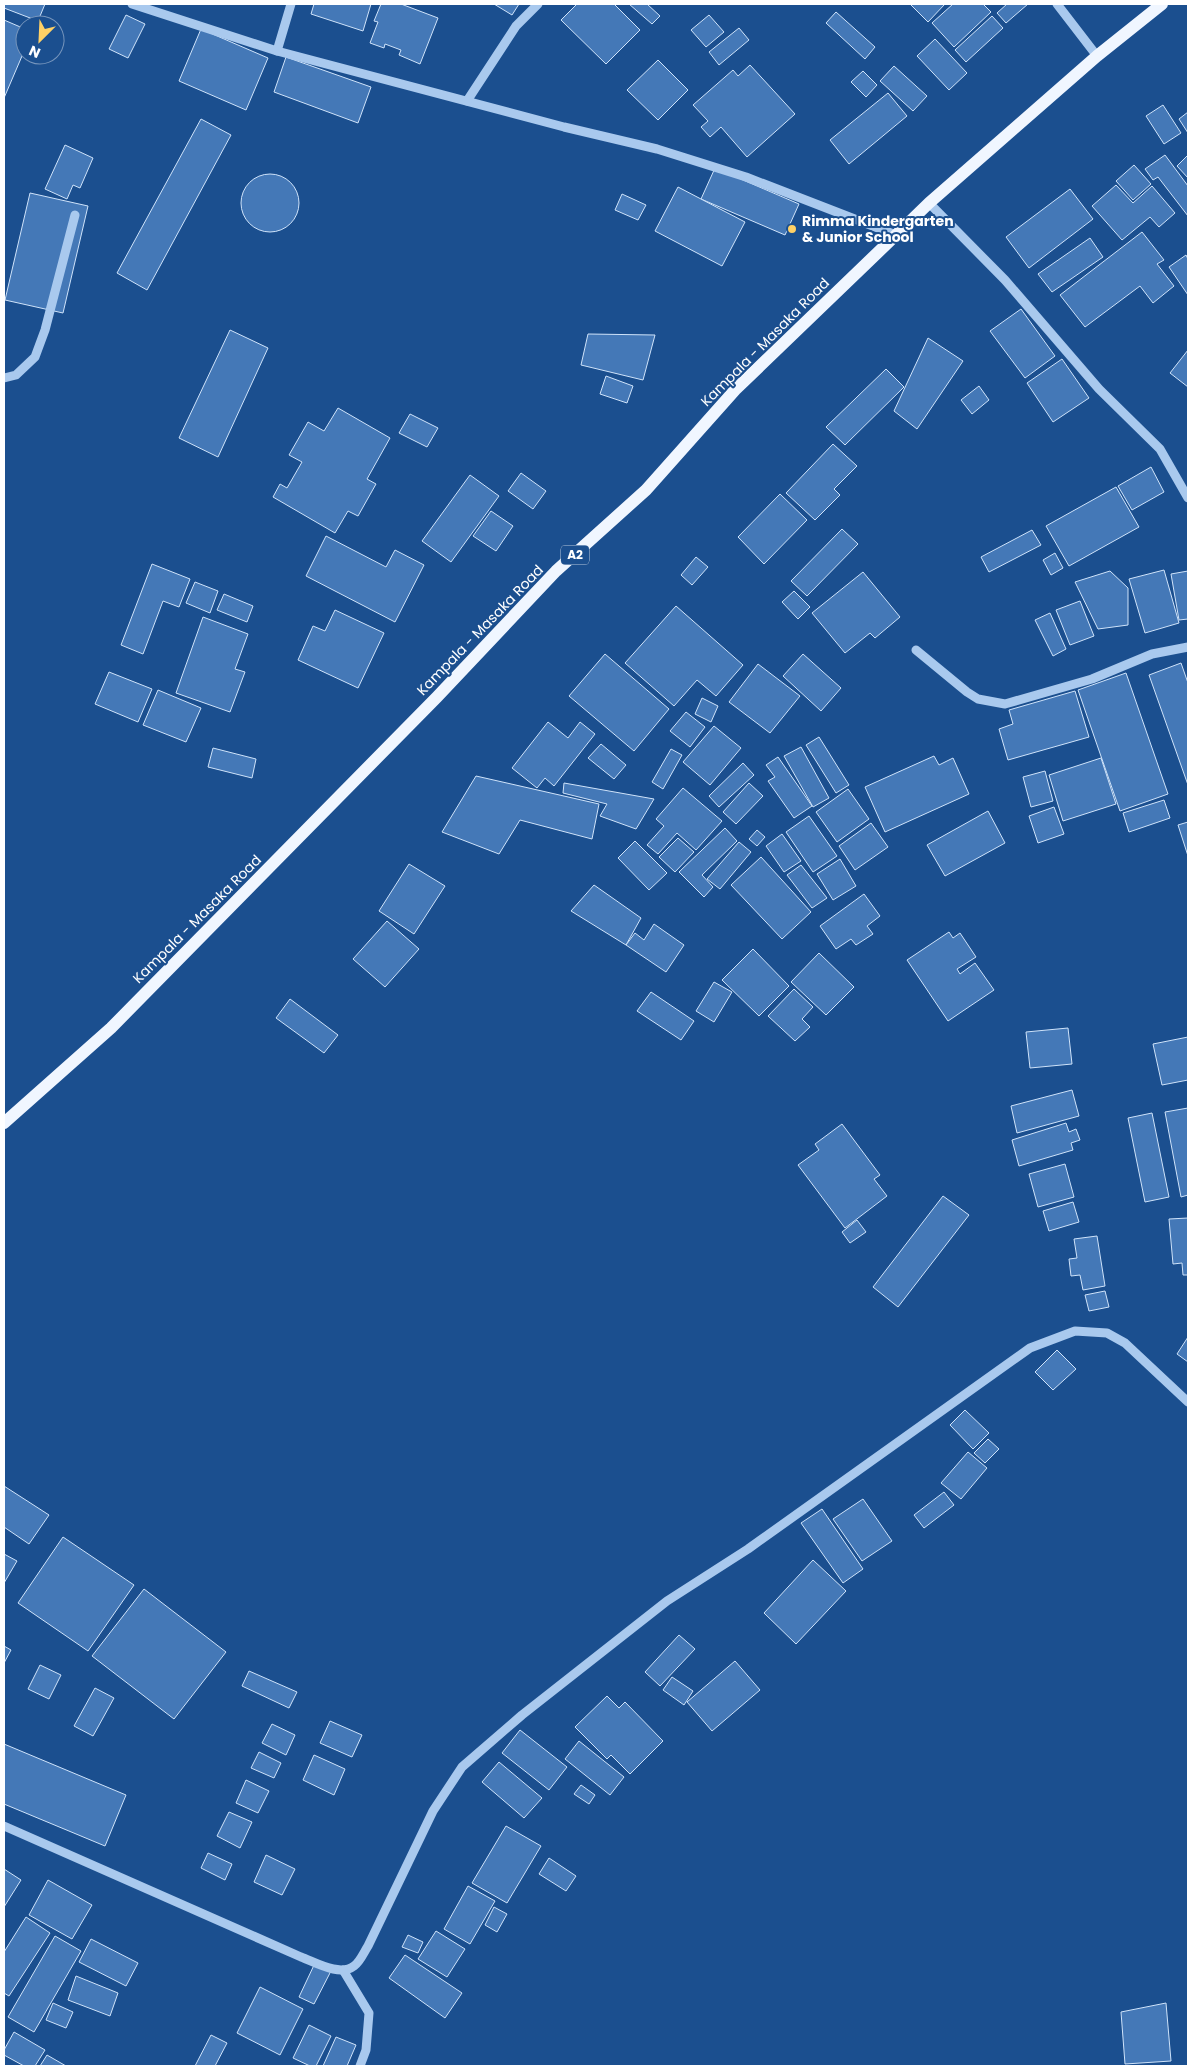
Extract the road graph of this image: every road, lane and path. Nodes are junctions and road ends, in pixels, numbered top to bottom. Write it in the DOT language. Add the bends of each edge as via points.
graph roads {
  1 [pos="132,4"];
  2 [pos="291,4"];
  3 [pos="538,4"];
  4 [pos="1057,4"];
  5 [pos="1162,4"];
  6 [pos="277,51"];
  7 [pos="1096,56"];
  8 [pos="467,101"];
  9 [pos="929,203"];
  10 [pos="75,216"];
  11 [pos="896,234"];
  12 [pos="4,378"];
  13 [pos="1188,498"];
  14 [pos="1188,647"];
  15 [pos="916,650"];
  16 [pos="4,1122"];
  17 [pos="1188,1402"];
  18 [pos="4,1826"];
  19 [pos="343,1970"];
  20 [pos="360,2066"];
  1 -- 6 [label="street"];
  2 -- 6 [label="street"];
  3 -- 8 [label="street" via="516,26"];
  4 -- 7 [label="street"];
  5 -- 7 [label="main road, Kampala - Masaka Road / A2"];
  6 -- 8 [label="street"];
  7 -- 9 [label="main road, Kampala - Masaka Road / A2"];
  8 -- 11 [label="street" via="657,149 746,177"];
  9 -- 11 [label="main road, Kampala - Masaka Road / A2"];
  9 -- 13 [label="street" via="1005,280 1099,389 1160,449"];
  10 -- 12 [label="street" via="45,330 34,357 16,374"];
  11 -- 16 [label="main road, Kampala - Masaka Road / A2" via="735,390 646,490 556,571 437,697 111,1028"];
  14 -- 15 [label="street" via="1152,654 1092,679 1005,704 978,699"];
  17 -- 19 [label="street" via="1125,1343 1107,1333 1075,1331 1030,1348 748,1549 667,1601 522,1715 462,1767 433,1811 368,1946 354,1966"];
  18 -- 19 [label="street" via="301,1957"];
  19 -- 20 [label="street" via="369,2013 366,2050"];
}
